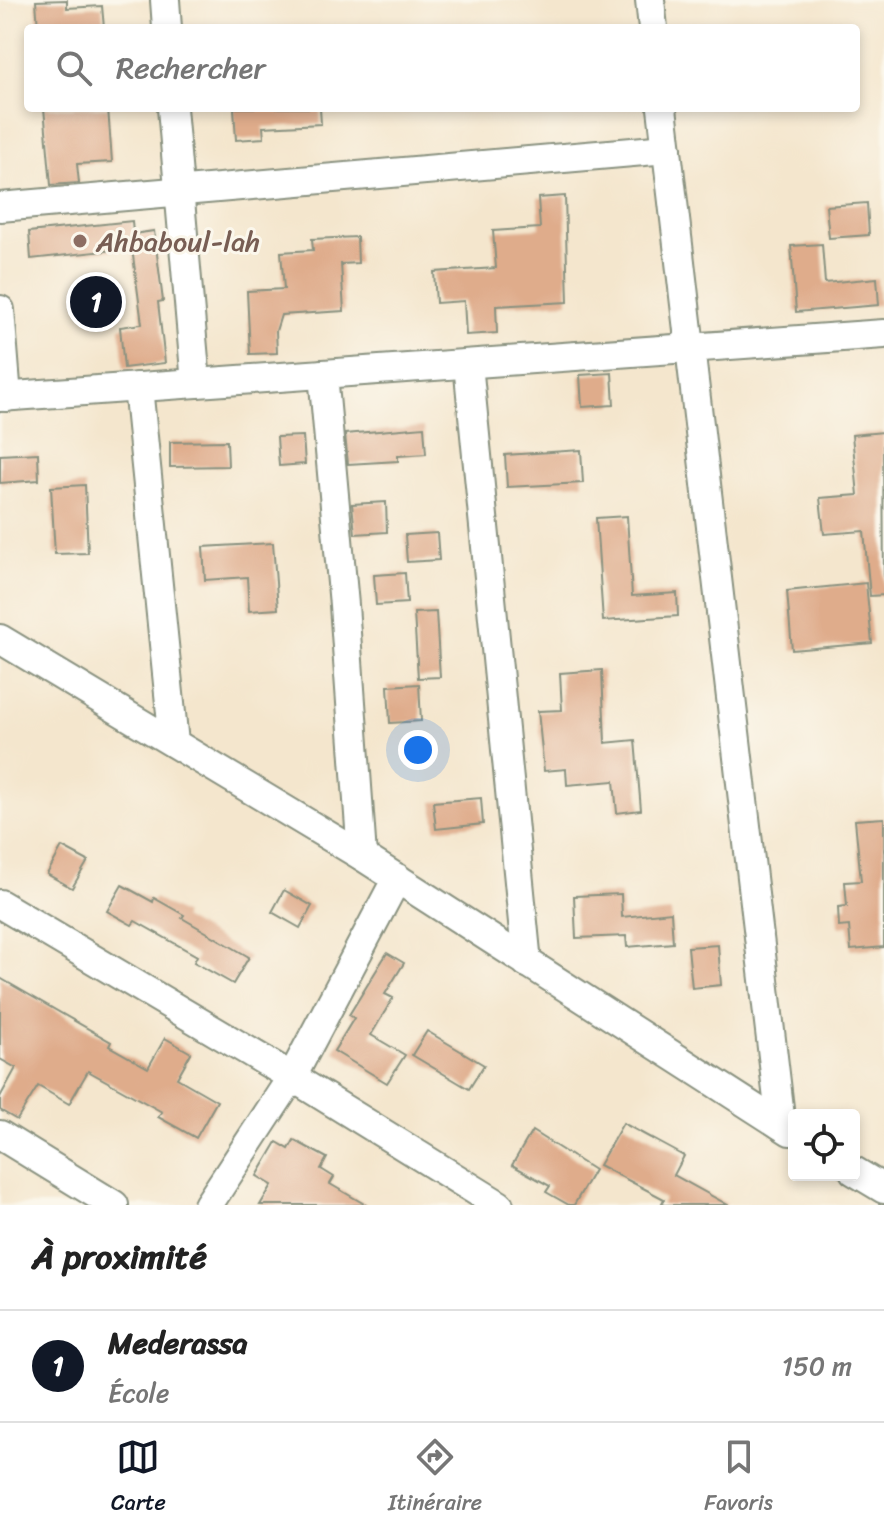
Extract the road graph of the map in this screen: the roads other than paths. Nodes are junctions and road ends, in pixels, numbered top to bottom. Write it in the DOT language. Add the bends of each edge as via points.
graph roads {
  1 [pos="650,0"];
  2 [pos="653,24"];
  3 [pos="172,112"];
  4 [pos="662,112"];
  5 [pos="667,149"];
  6 [pos="178,191"];
  7 [pos="0,207"];
  8 [pos="0,310"];
  9 [pos="884,334"];
  10 [pos="690,348"];
  11 [pos="468,364"];
  12 [pos="323,374"];
  13 [pos="196,383"];
  14 [pos="138,387"];
  15 [pos="4,397"];
  16 [pos="0,639"];
  17 [pos="174,743"];
  18 [pos="362,856"];
  19 [pos="397,878"];
  20 [pos="0,904"];
  21 [pos="527,963"];
  22 [pos="292,1077"];
  23 [pos="787,1129"];
  24 [pos="0,1135"];
  25 [pos="860,1175"];
  26 [pos="884,1189"];
  27 [pos="114,1205"];
  28 [pos="208,1205"];
  29 [pos="499,1205"];
  1 -- 2 [label="street"];
  3 -- 6 [label="street"];
  4 -- 5 [label="street"];
  5 -- 6 [label="street"];
  5 -- 10 [label="street"];
  6 -- 7 [label="street"];
  6 -- 13 [label="street"];
  8 -- 15 [label="street"];
  9 -- 10 [label="street"];
  10 -- 11 [label="street"];
  10 -- 23 [label="street"];
  11 -- 12 [label="street"];
  11 -- 21 [label="street"];
  12 -- 13 [label="street"];
  12 -- 18 [label="street"];
  13 -- 14 [label="street"];
  14 -- 15 [label="street"];
  14 -- 17 [label="street"];
  16 -- 17 [label="street"];
  17 -- 18 [label="street"];
  18 -- 19 [label="street"];
  19 -- 21 [label="street"];
  19 -- 22 [label="street"];
  20 -- 22 [label="street"];
  21 -- 23 [label="street"];
  22 -- 28 [label="street"];
  22 -- 29 [label="street"];
  24 -- 27 [label="street"];
  25 -- 26 [label="street"];
}
